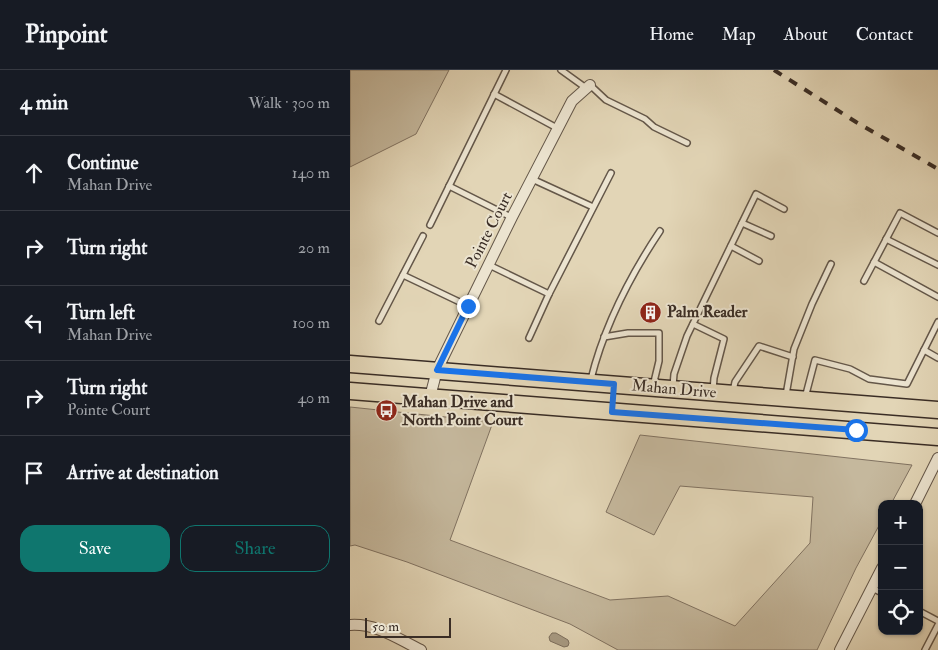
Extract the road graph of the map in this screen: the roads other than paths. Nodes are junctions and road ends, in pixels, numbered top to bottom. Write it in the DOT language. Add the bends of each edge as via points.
graph roads {
  1 [pos="506,70"];
  2 [pos="560,70"];
  3 [pos="588,87"];
  4 [pos="494,94"];
  5 [pos="558,129"];
  6 [pos="687,143"];
  7 [pos="611,173"];
  8 [pos="532,179"];
  9 [pos="449,186"];
  10 [pos="594,207"];
  11 [pos="784,209"];
  12 [pos="512,217"];
  13 [pos="742,223"];
  14 [pos="430,225"];
  15 [pos="660,231"];
  16 [pos="938,233"];
  17 [pos="423,236"];
  18 [pos="771,236"];
  19 [pos="886,238"];
  20 [pos="731,246"];
  21 [pos="759,261"];
  22 [pos="874,262"];
  23 [pos="488,264"];
  24 [pos="831,264"];
  25 [pos="938,265"];
  26 [pos="403,275"];
  27 [pos="864,281"];
  28 [pos="549,294"];
  29 [pos="938,297"];
  30 [pos="468,306"];
  31 [pos="379,321"];
  32 [pos="938,322"];
  33 [pos="693,324"];
  34 [pos="604,337"];
  35 [pos="529,338"];
  36 [pos="924,350"];
  37 [pos="793,357"];
  38 [pos="938,358"];
  39 [pos="350,364"];
  40 [pos="437,370"];
  41 [pos="590,382"];
  42 [pos="614,384"];
  43 [pos="653,387"];
  44 [pos="672,389"];
  45 [pos="350,391"];
  46 [pos="713,392"];
  47 [pos="732,394"];
  48 [pos="430,397"];
  49 [pos="786,398"];
  50 [pos="805,399"];
  51 [pos="938,410"];
  52 [pos="612,412"];
  53 [pos="938,437"];
  54 [pos="938,458"];
  55 [pos="917,500"];
  56 [pos="878,576"];
  57 [pos="872,588"];
  58 [pos="878,591"];
  59 [pos="923,613"];
  60 [pos="938,621"];
  61 [pos="351,625"];
  62 [pos="938,625"];
  63 [pos="421,650"];
  64 [pos="840,650"];
  65 [pos="925,650"];
  1 -- 4 [label="lane"];
  2 -- 3 [label="lane"];
  3 -- 5 [label="street, Pointe Court" via="572,101"];
  3 -- 6 [label="lane"];
  4 -- 5 [label="lane"];
  4 -- 9 [label="lane"];
  5 -- 8 [label="street, Pointe Court"];
  7 -- 10 [label="lane"];
  8 -- 10 [label="lane"];
  8 -- 12 [label="street, Pointe Court"];
  9 -- 12 [label="lane"];
  9 -- 14 [label="lane"];
  10 -- 28 [label="lane"];
  11 -- 13 [label="lane" via="756,194"];
  12 -- 23 [label="street, Pointe Court"];
  13 -- 18 [label="lane"];
  13 -- 20 [label="lane"];
  15 -- 34 [label="lane"];
  16 -- 19 [label="lane" via="900,213"];
  17 -- 26 [label="lane"];
  19 -- 22 [label="lane"];
  19 -- 25 [label="lane"];
  20 -- 21 [label="lane"];
  20 -- 33 [label="lane"];
  22 -- 27 [label="lane"];
  22 -- 29 [label="lane"];
  23 -- 28 [label="lane"];
  23 -- 30 [label="street, Pointe Court"];
  24 -- 37 [label="lane"];
  26 -- 30 [label="lane"];
  26 -- 31 [label="lane"];
  28 -- 35 [label="lane"];
  30 -- 40 [label="street, Pointe Court"];
  32 -- 36 [label="lane"];
  33 -- 44 [label="lane" via="674,374"];
  33 -- 46 [label="lane" via="724,340"];
  34 -- 41 [label="lane"];
  34 -- 43 [label="lane" via="659,333 659,361"];
  36 -- 38 [label="lane"];
  36 -- 50 [label="lane" via="907,384 870,379 850,369 815,360"];
  37 -- 47 [label="lane" via="759,346 734,382"];
  37 -- 49 [label="lane"];
  39 -- 40 [label="main road, Mahan Drive"];
  40 -- 41 [label="main road, Mahan Drive"];
  40 -- 48 [label="street, Pointe Court"];
  41 -- 42 [label="main road, Mahan Drive"];
  42 -- 43 [label="main road, Mahan Drive"];
  42 -- 52 [label="main road"];
  43 -- 44 [label="main road, Mahan Drive"];
  44 -- 46 [label="main road, Mahan Drive"];
  45 -- 48 [label="main road, Mahan Drive"];
  46 -- 47 [label="main road, Mahan Drive"];
  47 -- 49 [label="main road, Mahan Drive"];
  48 -- 52 [label="main road, Mahan Drive"];
  49 -- 50 [label="main road, Mahan Drive"];
  50 -- 51 [label="main road, Mahan Drive"];
  52 -- 53 [label="main road, Mahan Drive"];
  54 -- 55 [label="street"];
  56 -- 57 [label="street"];
  57 -- 58 [label="lane"];
  57 -- 64 [label="street"];
  59 -- 60 [label="lane"];
  61 -- 63 [label="street" via="375,627"];
  62 -- 65 [label="lane"];
}
